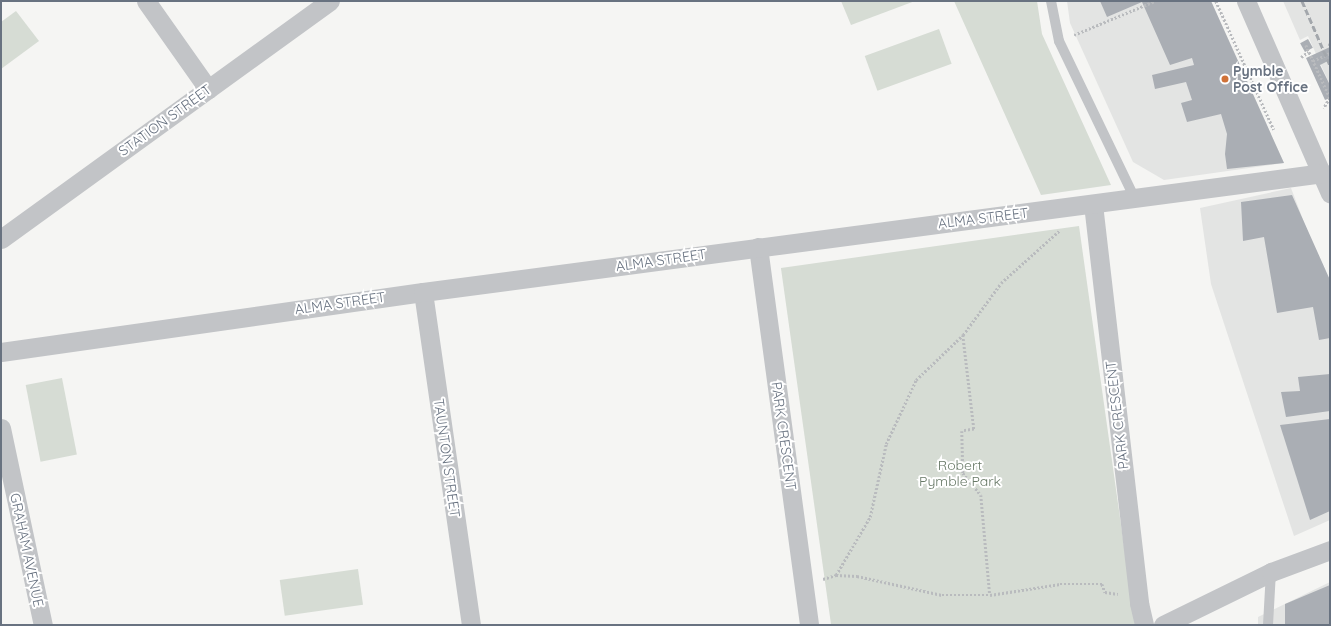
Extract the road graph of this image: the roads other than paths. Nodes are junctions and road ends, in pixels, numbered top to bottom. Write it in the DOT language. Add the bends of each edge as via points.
graph roads {
  1 [pos="146,1"];
  2 [pos="330,1"];
  3 [pos="1051,1"];
  4 [pos="1246,1"];
  5 [pos="208,89"];
  6 [pos="1322,173"];
  7 [pos="1330,194"];
  8 [pos="1134,199"];
  9 [pos="1092,204"];
  10 [pos="1,239"];
  11 [pos="758,247"];
  12 [pos="422,292"];
  13 [pos="1,352"];
  14 [pos="1,428"];
  15 [pos="1330,550"];
  16 [pos="1271,572"];
  17 [pos="43,625"];
  18 [pos="471,625"];
  19 [pos="809,625"];
  20 [pos="1144,625"];
  21 [pos="1163,625"];
  22 [pos="1268,625"];
  1 -- 5 [label="street"];
  2 -- 5 [label="street, STATION STREET"];
  3 -- 8 [label="lane" via="1059,41"];
  4 -- 6 [label="street"];
  5 -- 10 [label="street, STATION STREET"];
  6 -- 7 [label="street"];
  6 -- 8 [label="street, ALMA STREET"];
  8 -- 9 [label="street, ALMA STREET"];
  9 -- 11 [label="street, ALMA STREET"];
  9 -- 20 [label="street, PARK CRESCENT" via="1139,603"];
  11 -- 12 [label="street, ALMA STREET"];
  11 -- 19 [label="street, PARK CRESCENT"];
  12 -- 13 [label="street, ALMA STREET"];
  12 -- 18 [label="street, TAUNTON STREET"];
  14 -- 17 [label="street, GRAHAM AVENUE"];
  15 -- 16 [label="street"];
  16 -- 21 [label="street"];
  16 -- 22 [label="lane"];
}
